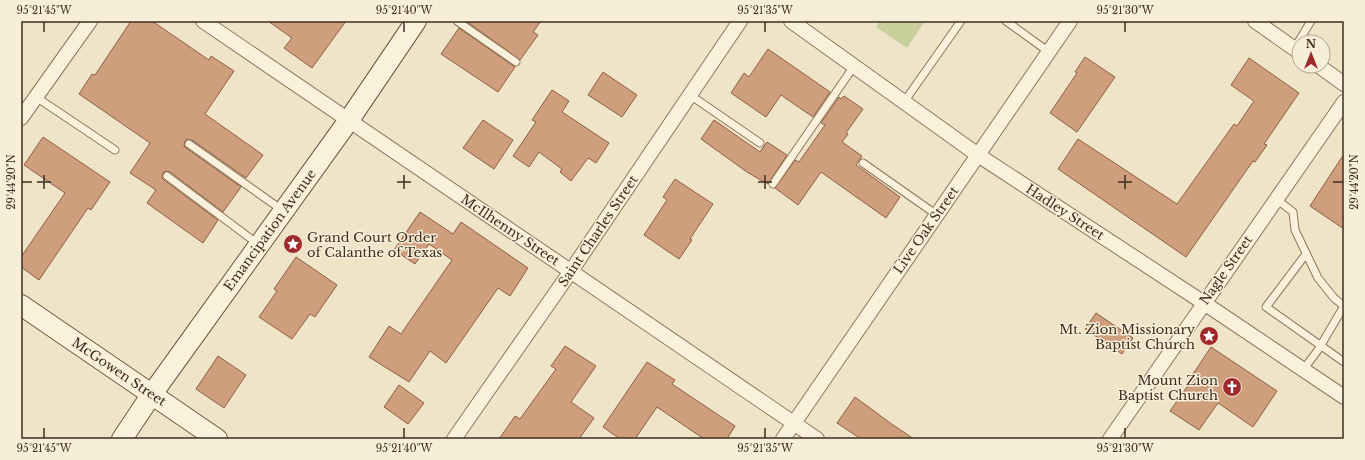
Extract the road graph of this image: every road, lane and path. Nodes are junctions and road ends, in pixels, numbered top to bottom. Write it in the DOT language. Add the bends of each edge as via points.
graph roads {
  1 [pos="90,21"];
  2 [pos="204,21"];
  3 [pos="416,21"];
  4 [pos="457,21"];
  5 [pos="740,21"];
  6 [pos="791,21"];
  7 [pos="961,21"];
  8 [pos="1006,21"];
  9 [pos="1070,21"];
  10 [pos="1255,21"];
  11 [pos="1311,21"];
  12 [pos="1305,34"];
  13 [pos="1291,46"];
  14 [pos="1049,52"];
  15 [pos="516,62"];
  16 [pos="854,66"];
  17 [pos="1330,74"];
  18 [pos="1344,84"];
  19 [pos="690,95"];
  20 [pos="36,97"];
  21 [pos="904,102"];
  22 [pos="1344,102"];
  23 [pos="21,118"];
  24 [pos="349,120"];
  25 [pos="760,142"];
  26 [pos="189,144"];
  27 [pos="115,150"];
  28 [pos="978,155"];
  29 [pos="863,163"];
  30 [pos="166,176"];
  31 [pos="773,184"];
  32 [pos="1276,199"];
  33 [pos="284,211"];
  34 [pos="937,215"];
  35 [pos="260,245"];
  36 [pos="1306,254"];
  37 [pos="571,271"];
  38 [pos="1204,302"];
  39 [pos="21,305"];
  40 [pos="1344,306"];
  41 [pos="1320,346"];
  42 [pos="1344,362"];
  43 [pos="1303,370"];
  44 [pos="152,394"];
  45 [pos="1344,397"];
  46 [pos="794,422"];
  47 [pos="122,439"];
  48 [pos="217,439"];
  49 [pos="454,439"];
  50 [pos="783,439"];
  51 [pos="817,439"];
  52 [pos="1110,439"];
  1 -- 20 [label="street"];
  2 -- 24 [label="street, McIlhenny Street"];
  3 -- 24 [label="main road, Emancipation Avenue"];
  4 -- 15 [label="lane"];
  5 -- 19 [label="street, Saint Charles Street"];
  6 -- 16 [label="street, Hadley Street"];
  7 -- 21 [label="lane"];
  8 -- 14 [label="lane"];
  9 -- 14 [label="street, Live Oak Street"];
  10 -- 13 [label="street"];
  11 -- 12 [label="lane"];
  14 -- 28 [label="street, Live Oak Street"];
  16 -- 21 [label="street, Hadley Street"];
  16 -- 31 [label="lane"];
  17 -- 18 [label="street"];
  19 -- 25 [label="lane"];
  19 -- 37 [label="street, Saint Charles Street"];
  20 -- 23 [label="street"];
  20 -- 27 [label="lane"];
  21 -- 28 [label="street, Hadley Street"];
  22 -- 32 [label="street, Nagle Street"];
  24 -- 33 [label="main road, Emancipation Avenue"];
  24 -- 37 [label="street, McIlhenny Street"];
  26 -- 33 [label="lane"];
  28 -- 34 [label="street, Live Oak Street"];
  28 -- 38 [label="street, Hadley Street"];
  29 -- 34 [label="lane"];
  30 -- 35 [label="lane"];
  32 -- 36 [label="lane" via="1293,212 1295,230"];
  32 -- 38 [label="street, Nagle Street"];
  33 -- 35 [label="main road, Emancipation Avenue"];
  34 -- 46 [label="street, Live Oak Street"];
  35 -- 44 [label="main road, Emancipation Avenue"];
  36 -- 40 [label="lane" via="1325,289"];
  36 -- 41 [label="lane" via="1266,307"];
  37 -- 46 [label="street, McIlhenny Street"];
  37 -- 49 [label="street, Saint Charles Street"];
  38 -- 43 [label="street, Hadley Street"];
  38 -- 52 [label="street, Nagle Street"];
  39 -- 44 [label="main road, McGowen Street"];
  40 -- 41 [label="lane"];
  41 -- 42 [label="lane"];
  41 -- 43 [label="lane"];
  43 -- 45 [label="street, Hadley Street"];
  44 -- 47 [label="main road, Emancipation Avenue"];
  44 -- 48 [label="main road, McGowen Street"];
  46 -- 50 [label="street, Live Oak Street"];
  46 -- 51 [label="street, McIlhenny Street"];
}
